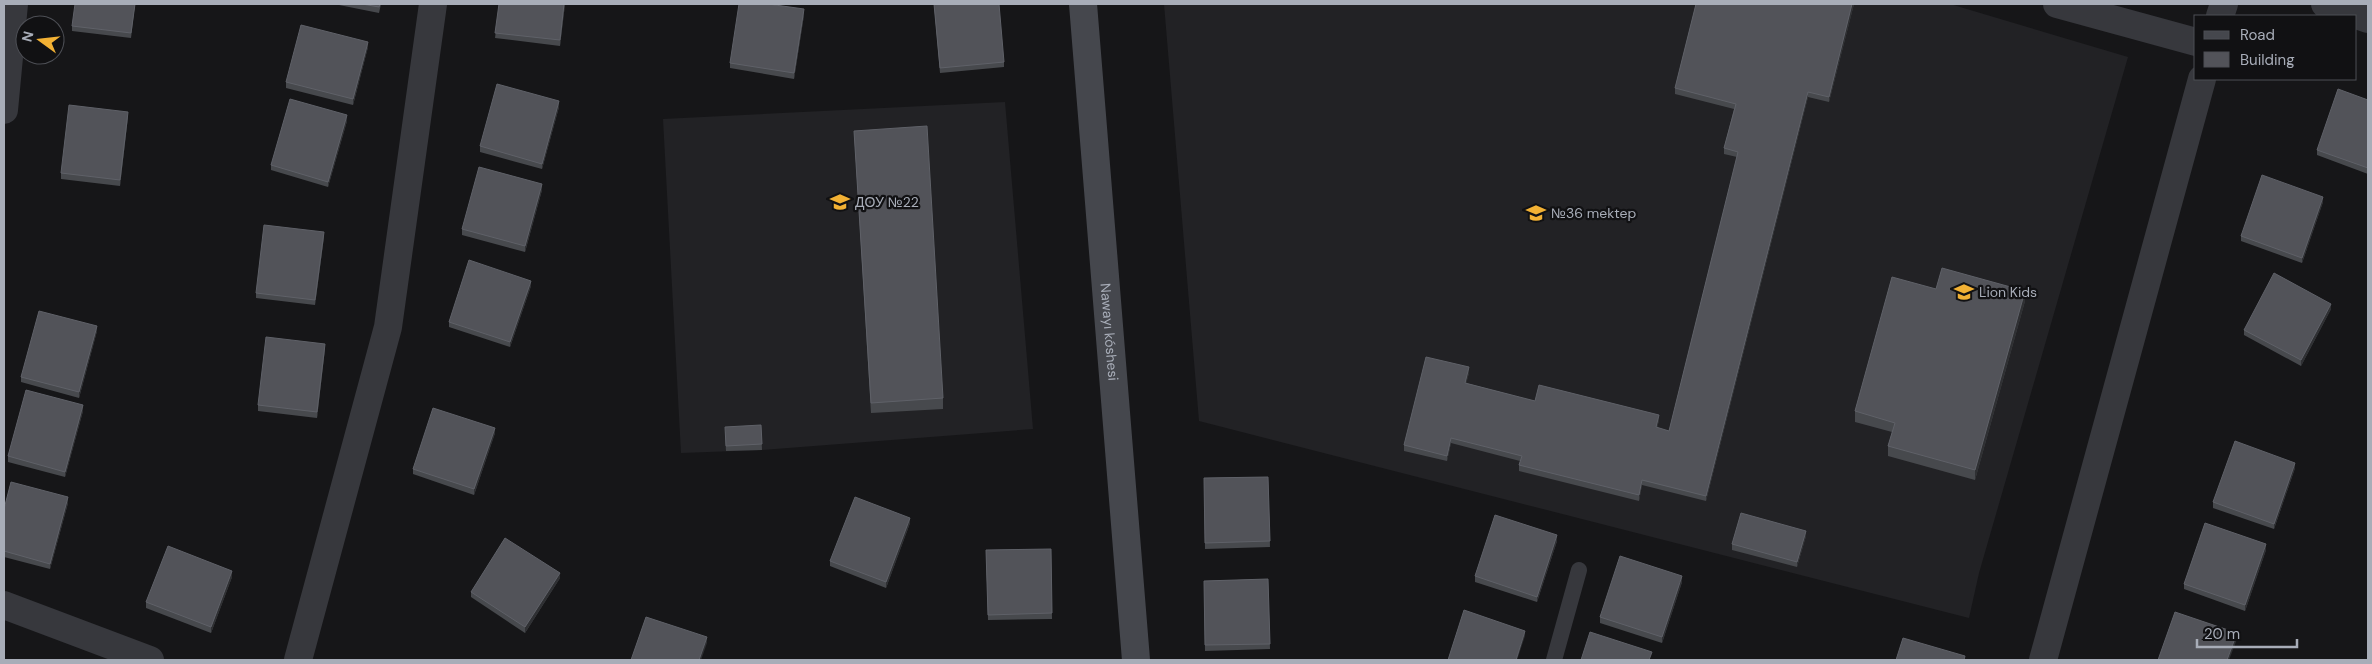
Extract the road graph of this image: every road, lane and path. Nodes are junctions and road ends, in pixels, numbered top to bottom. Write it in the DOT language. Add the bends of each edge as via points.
graph roads {
  1 [pos="14,4"];
  2 [pos="433,4"];
  3 [pos="1083,4"];
  4 [pos="2058,4"];
  5 [pos="2324,4"];
  6 [pos="2356,15"];
  7 [pos="2194,41"];
  8 [pos="2202,80"];
  9 [pos="4,110"];
  10 [pos="1580,570"];
  11 [pos="4,605"];
  12 [pos="150,660"];
  13 [pos="298,660"];
  14 [pos="1136,660"];
  15 [pos="1554,660"];
  16 [pos="2043,660"];
  1 -- 9 [label="street"];
  2 -- 13 [label="street" via="388,327"];
  3 -- 14 [label="main road, Nawayı kóshesi"];
  4 -- 7 [label="street"];
  5 -- 6 [label="street"];
  8 -- 16 [label="street"];
  10 -- 15 [label="lane"];
  11 -- 12 [label="street"];
}
